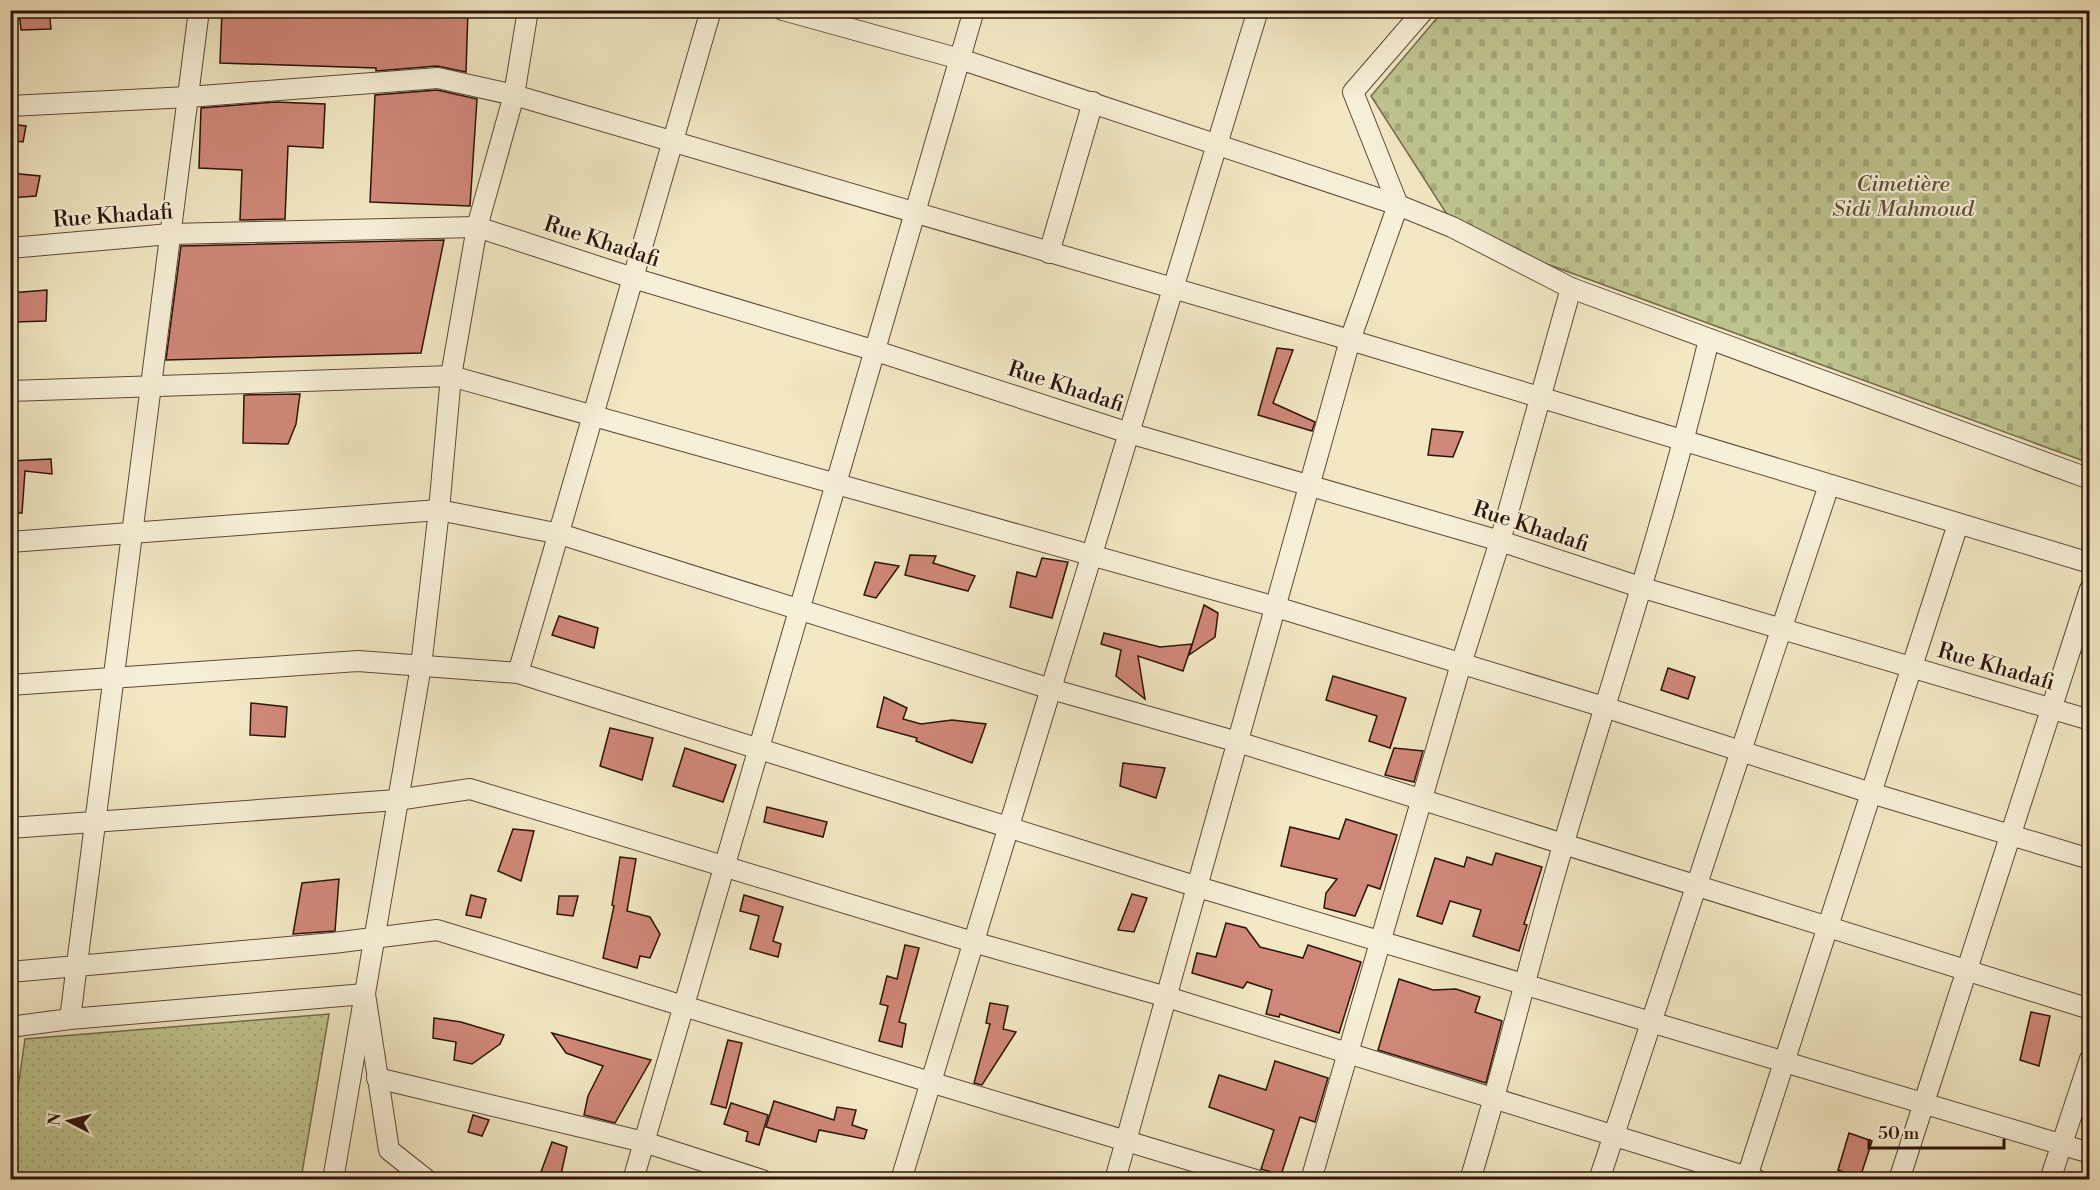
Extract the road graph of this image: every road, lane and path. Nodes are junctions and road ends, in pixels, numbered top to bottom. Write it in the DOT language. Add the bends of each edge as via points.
graph roads {
  1 [pos="199,10"];
  2 [pos="528,10"];
  3 [pos="711,10"];
  4 [pos="783,10"];
  5 [pos="974,10"];
  6 [pos="1258,10"];
  7 [pos="1424,10"];
  8 [pos="960,58"];
  9 [pos="514,95"];
  10 [pos="188,97"];
  11 [pos="1093,102"];
  12 [pos="10,106"];
  13 [pos="672,142"];
  14 [pos="1217,143"];
  15 [pos="1398,205"];
  16 [pos="914,214"];
  17 [pos="477,227"];
  18 [pos="170,234"];
  19 [pos="10,248"];
  20 [pos="1050,253"];
  21 [pos="633,278"];
  22 [pos="1571,288"];
  23 [pos="1173,289"];
  24 [pos="1709,339"];
  25 [pos="1350,340"];
  26 [pos="876,351"];
  27 [pos="450,376"];
  28 [pos="150,386"];
  29 [pos="10,391"];
  30 [pos="1539,397"];
  31 [pos="592,417"];
  32 [pos="1129,433"];
  33 [pos="1685,443"];
  34 [pos="2090,478"];
  35 [pos="836,484"];
  36 [pos="1829,485"];
  37 [pos="1310,486"];
  38 [pos="439,510"];
  39 [pos="1958,524"];
  40 [pos="131,533"];
  41 [pos="560,534"];
  42 [pos="1500,541"];
  43 [pos="10,542"];
  44 [pos="1091,557"];
  45 [pos="2090,563"];
  46 [pos="1640,587"];
  47 [pos="2090,589"];
  48 [pos="1276,607"];
  49 [pos="801,609"];
  50 [pos="1782,628"];
  51 [pos="1461,664"];
  52 [pos="421,666"];
  53 [pos="1911,668"];
  54 [pos="518,673"];
  55 [pos="112,678"];
  56 [pos="10,685"];
  57 [pos="1051,689"];
  58 [pos="1604,707"];
  59 [pos="2051,708"];
  60 [pos="2090,720"];
  61 [pos="1238,742"];
  62 [pos="759,749"];
  63 [pos="1741,752"];
  64 [pos="1871,793"];
  65 [pos="398,800"];
  66 [pos="1422,800"];
  67 [pos="94,821"];
  68 [pos="1008,827"];
  69 [pos="10,828"];
  70 [pos="2011,833"];
  71 [pos="1564,844"];
  72 [pos="2090,858"];
  73 [pos="724,867"];
  74 [pos="1696,886"];
  75 [pos="1198,887"];
  76 [pos="1827,929"];
  77 [pos="375,938"];
  78 [pos="1381,941"];
  79 [pos="973,942"];
  80 [pos="75,966"];
  81 [pos="1966,971"];
  82 [pos="10,972"];
  83 [pos="1526,985"];
  84 [pos="365,994"];
  85 [pos="1167,998"];
  86 [pos="684,1004"];
  87 [pos="2090,1009"];
  88 [pos="70,1018"];
  89 [pos="1651,1022"];
  90 [pos="10,1027"];
  91 [pos="1348,1054"];
  92 [pos="2090,1059"];
  93 [pos="1785,1061"];
  94 [pos="377,1078"];
  95 [pos="930,1082"];
  96 [pos="1495,1098"];
  97 [pos="1923,1103"];
  98 [pos="1614,1135"];
  99 [pos="1126,1141"];
  100 [pos="644,1142"];
  101 [pos="2061,1144"];
  102 [pos="2090,1153"];
  103 [pos="1750,1178"];
  104 [pos="333,1179"];
  105 [pos="427,1179"];
  106 [pos="633,1179"];
  107 [pos="762,1179"];
  108 [pos="901,1179"];
  109 [pos="1115,1179"];
  110 [pos="1256,1179"];
  111 [pos="1311,1179"];
  112 [pos="1470,1179"];
  113 [pos="1599,1179"];
  114 [pos="1899,1179"];
  115 [pos="2050,1179"];
  1 -- 10 [label="street"];
  2 -- 9 [label="street"];
  3 -- 13 [label="street"];
  4 -- 8 [label="street"];
  5 -- 8 [label="street"];
  6 -- 14 [label="street"];
  7 -- 15 [label="street" via="1353,92"];
  8 -- 11 [label="street"];
  8 -- 16 [label="street"];
  9 -- 10 [label="street" via="438,78"];
  9 -- 13 [label="street"];
  9 -- 17 [label="street"];
  10 -- 12 [label="street"];
  10 -- 18 [label="street"];
  11 -- 14 [label="street"];
  11 -- 20 [label="street"];
  13 -- 16 [label="street"];
  13 -- 21 [label="street"];
  14 -- 15 [label="street"];
  14 -- 23 [label="street"];
  15 -- 22 [label="street" via="1452,227"];
  15 -- 25 [label="street"];
  16 -- 20 [label="street"];
  16 -- 26 [label="street"];
  17 -- 18 [label="street, Rue Khadafi"];
  17 -- 21 [label="street, Rue Khadafi"];
  17 -- 27 [label="street"];
  18 -- 19 [label="street, Rue Khadafi"];
  18 -- 28 [label="street"];
  20 -- 23 [label="street"];
  21 -- 26 [label="street, Rue Khadafi"];
  21 -- 31 [label="street"];
  22 -- 24 [label="street"];
  22 -- 30 [label="street"];
  23 -- 25 [label="street"];
  23 -- 32 [label="street"];
  24 -- 33 [label="street"];
  24 -- 34 [label="street"];
  25 -- 30 [label="street"];
  25 -- 37 [label="street"];
  26 -- 32 [label="street, Rue Khadafi"];
  26 -- 35 [label="street"];
  27 -- 28 [label="street"];
  27 -- 31 [label="street"];
  27 -- 38 [label="street"];
  28 -- 29 [label="street"];
  28 -- 40 [label="street"];
  30 -- 33 [label="street"];
  30 -- 42 [label="street"];
  31 -- 35 [label="street"];
  31 -- 41 [label="street"];
  32 -- 37 [label="street, Rue Khadafi"];
  32 -- 44 [label="street"];
  33 -- 36 [label="street"];
  33 -- 46 [label="street"];
  35 -- 44 [label="street"];
  35 -- 49 [label="street"];
  36 -- 39 [label="street"];
  36 -- 50 [label="street"];
  37 -- 42 [label="street, Rue Khadafi"];
  37 -- 48 [label="street"];
  38 -- 40 [label="street"];
  38 -- 41 [label="street"];
  38 -- 52 [label="street"];
  39 -- 45 [label="street"];
  39 -- 53 [label="street"];
  40 -- 43 [label="street"];
  40 -- 55 [label="street"];
  41 -- 49 [label="street"];
  41 -- 54 [label="street"];
  42 -- 46 [label="street, Rue Khadafi"];
  42 -- 51 [label="street"];
  44 -- 48 [label="street"];
  44 -- 57 [label="street"];
  46 -- 50 [label="street, Rue Khadafi"];
  46 -- 58 [label="street"];
  47 -- 59 [label="street"];
  48 -- 51 [label="street"];
  48 -- 61 [label="street"];
  49 -- 57 [label="street"];
  49 -- 62 [label="street"];
  50 -- 53 [label="street, Rue Khadafi"];
  50 -- 63 [label="street"];
  51 -- 58 [label="street"];
  51 -- 66 [label="street"];
  52 -- 54 [label="street"];
  52 -- 55 [label="street" via="358,661"];
  52 -- 65 [label="street"];
  53 -- 59 [label="street, Rue Khadafi"];
  53 -- 64 [label="street"];
  54 -- 62 [label="street"];
  55 -- 56 [label="street"];
  55 -- 67 [label="street"];
  57 -- 61 [label="street"];
  57 -- 68 [label="street"];
  58 -- 63 [label="street"];
  58 -- 71 [label="street"];
  59 -- 60 [label="street, Rue Khadafi"];
  59 -- 70 [label="street"];
  61 -- 66 [label="street"];
  61 -- 75 [label="street"];
  62 -- 68 [label="street"];
  62 -- 73 [label="street"];
  63 -- 64 [label="street"];
  63 -- 74 [label="street"];
  64 -- 70 [label="street"];
  64 -- 76 [label="street"];
  65 -- 67 [label="street"];
  65 -- 73 [label="street" via="470,789"];
  65 -- 77 [label="street"];
  66 -- 71 [label="street"];
  66 -- 78 [label="street"];
  67 -- 69 [label="street"];
  67 -- 80 [label="street"];
  68 -- 75 [label="street"];
  68 -- 79 [label="street"];
  70 -- 72 [label="street"];
  70 -- 81 [label="street"];
  71 -- 74 [label="street"];
  71 -- 83 [label="street"];
  73 -- 79 [label="street"];
  73 -- 86 [label="street"];
  74 -- 76 [label="street"];
  74 -- 89 [label="street"];
  75 -- 78 [label="street"];
  75 -- 85 [label="street"];
  76 -- 81 [label="street"];
  76 -- 93 [label="street"];
  77 -- 80 [label="street"];
  77 -- 84 [label="street"];
  77 -- 86 [label="street" via="437,930"];
  78 -- 83 [label="street"];
  78 -- 91 [label="street"];
  79 -- 85 [label="street"];
  79 -- 95 [label="street"];
  80 -- 82 [label="street"];
  80 -- 88 [label="street"];
  81 -- 87 [label="street"];
  81 -- 97 [label="street"];
  83 -- 89 [label="street"];
  83 -- 96 [label="street"];
  84 -- 88 [label="street"];
  84 -- 94 [label="street"];
  84 -- 104 [label="street"];
  85 -- 91 [label="street"];
  85 -- 99 [label="street"];
  86 -- 95 [label="street"];
  86 -- 100 [label="street"];
  88 -- 90 [label="street"];
  89 -- 93 [label="street"];
  89 -- 98 [label="street"];
  91 -- 96 [label="street"];
  91 -- 111 [label="street"];
  92 -- 101 [label="street"];
  93 -- 97 [label="street"];
  93 -- 103 [label="street"];
  94 -- 100 [label="street"];
  94 -- 105 [label="street" via="389,1150"];
  95 -- 99 [label="street"];
  95 -- 108 [label="street"];
  96 -- 98 [label="street"];
  96 -- 112 [label="street"];
  97 -- 101 [label="street"];
  97 -- 114 [label="street"];
  98 -- 103 [label="street"];
  98 -- 113 [label="street"];
  99 -- 109 [label="street"];
  99 -- 110 [label="street"];
  100 -- 106 [label="street"];
  100 -- 107 [label="street"];
  101 -- 102 [label="street"];
  101 -- 115 [label="street"];
}
